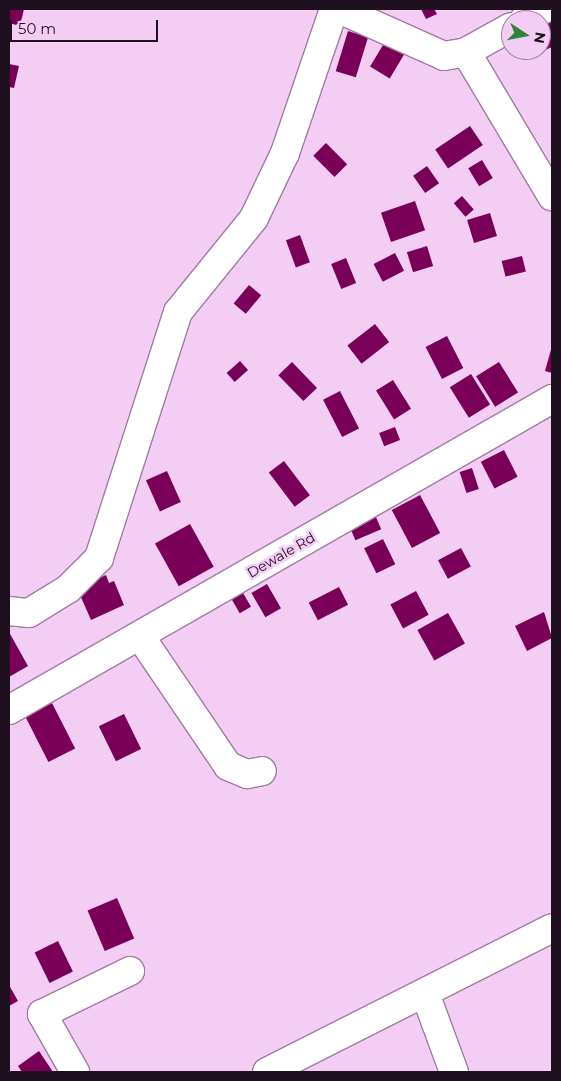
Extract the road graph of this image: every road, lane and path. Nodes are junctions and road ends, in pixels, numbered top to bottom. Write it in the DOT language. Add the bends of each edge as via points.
graph roads {
  1 [pos="334,9"];
  2 [pos="339,9"];
  3 [pos="501,33"];
  4 [pos="466,52"];
  5 [pos="552,196"];
  6 [pos="552,399"];
  7 [pos="9,611"];
  8 [pos="140,636"];
  9 [pos="9,710"];
  10 [pos="262,771"];
  11 [pos="552,928"];
  12 [pos="130,971"];
  13 [pos="426,996"];
  14 [pos="75,1072"];
  15 [pos="267,1072"];
  16 [pos="454,1072"];
  1 -- 7 [label="street" via="285,153 254,218 178,312 99,558 68,589 28,613"];
  2 -- 4 [label="street" via="444,56"];
  3 -- 4 [label="street"];
  4 -- 5 [label="street"];
  6 -- 8 [label="street, Dewale Rd"];
  8 -- 9 [label="street, Dewale Rd"];
  8 -- 10 [label="street" via="228,766 247,774"];
  11 -- 13 [label="street"];
  12 -- 14 [label="street" via="42,1014"];
  13 -- 15 [label="street"];
  13 -- 16 [label="street"];
}
